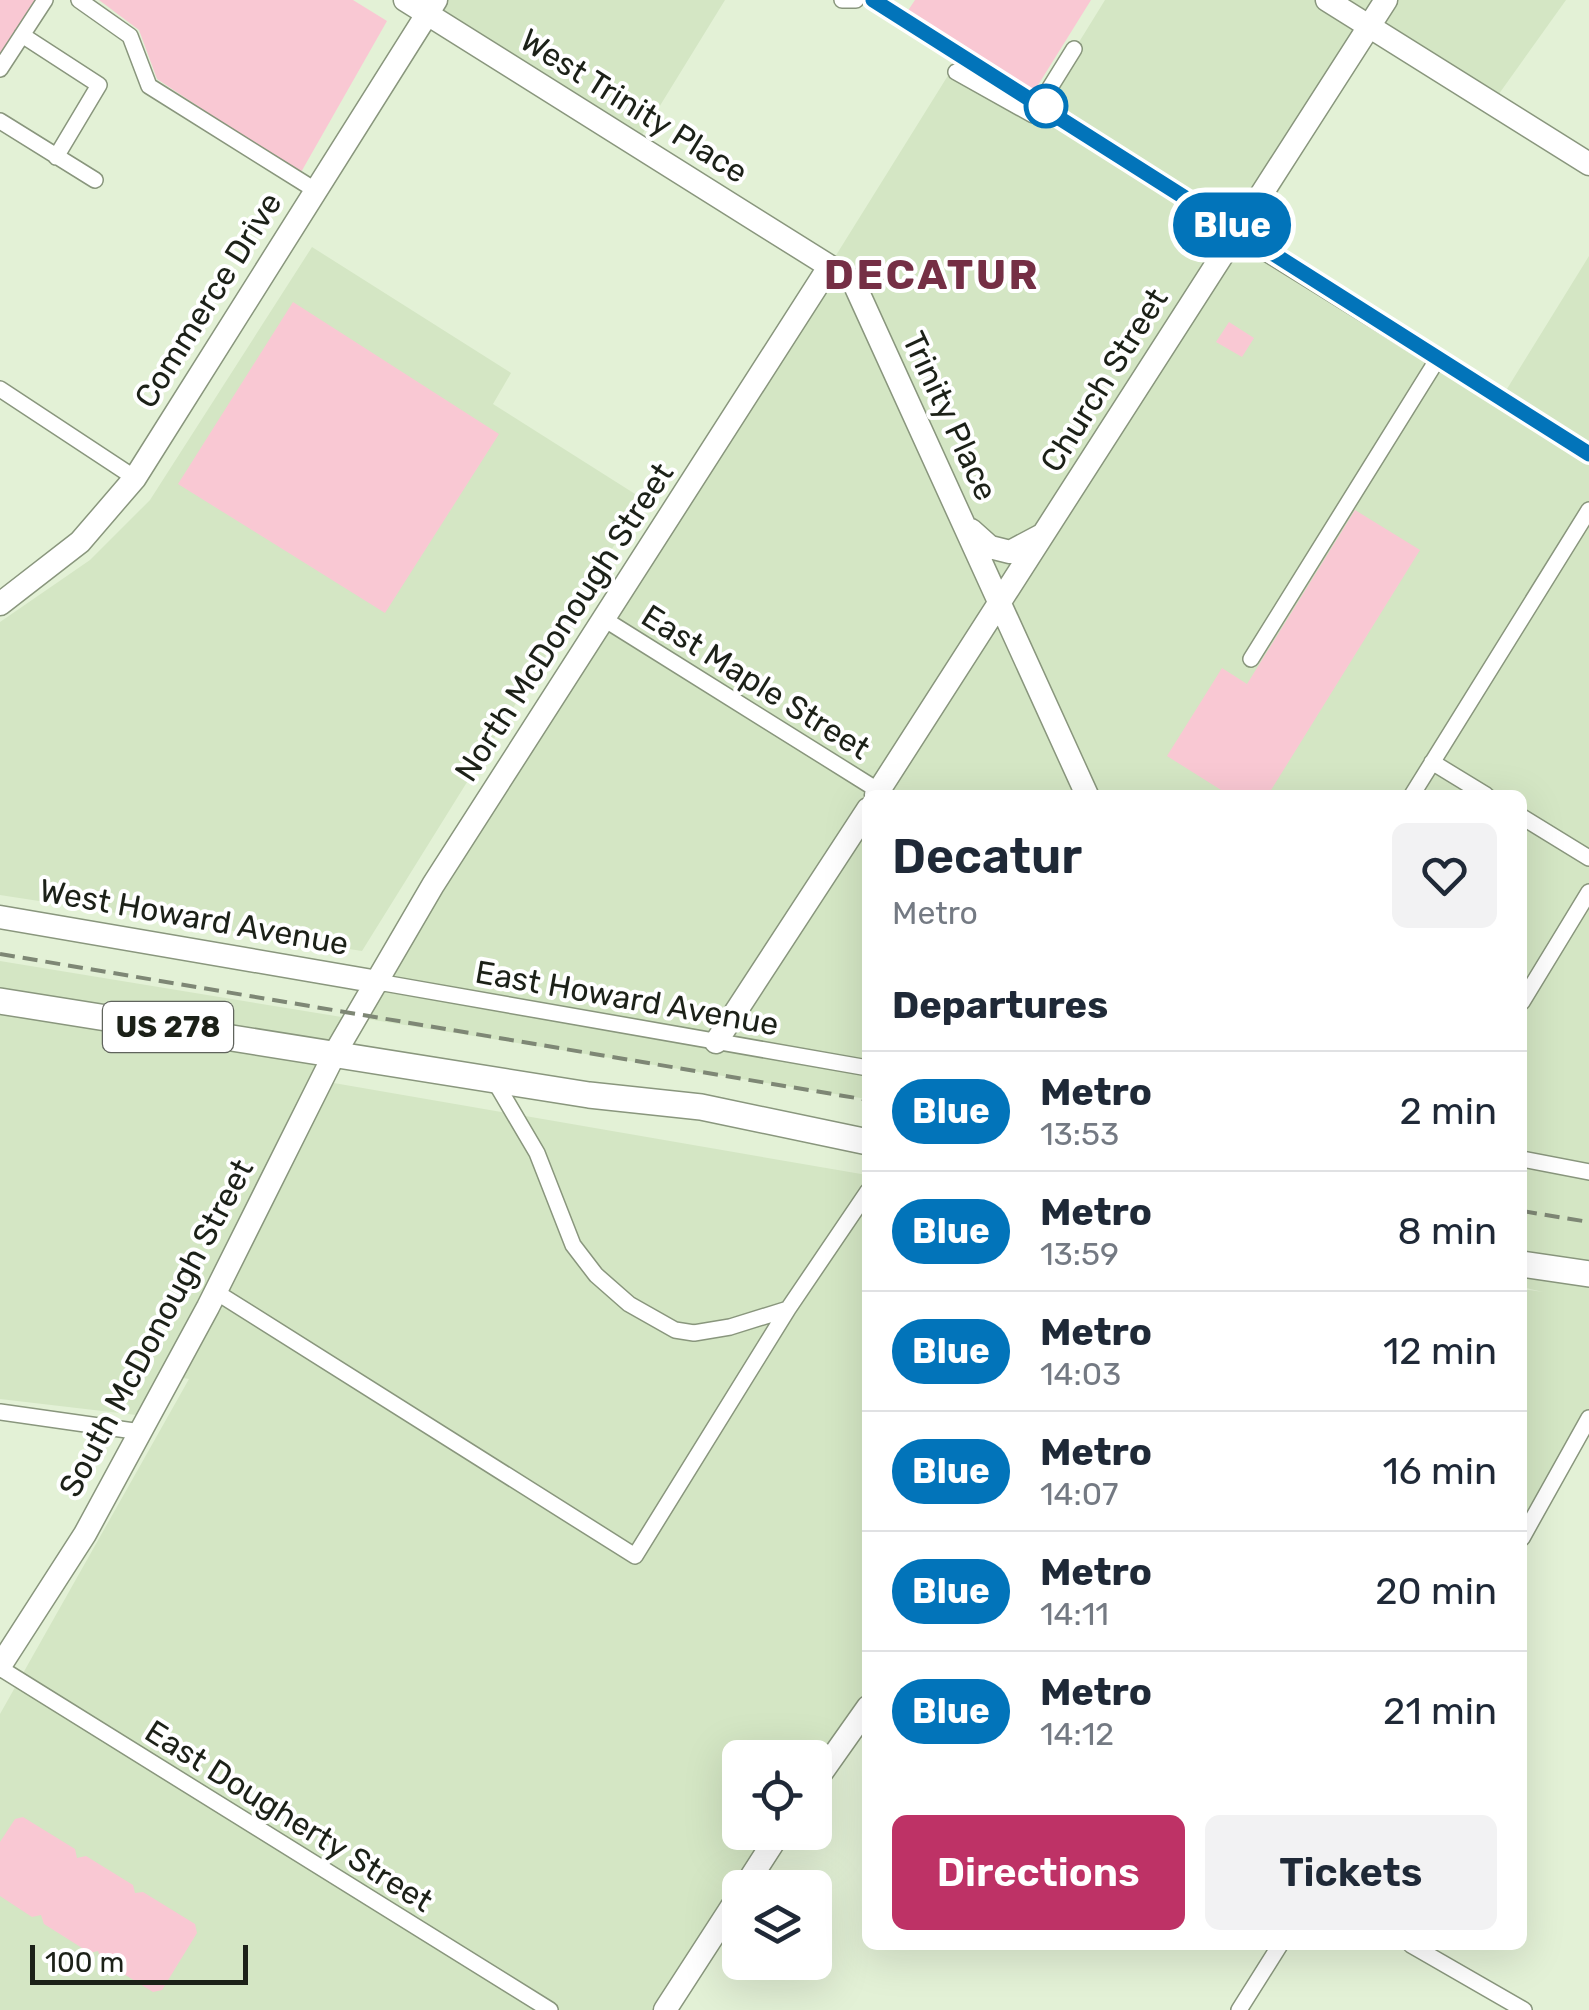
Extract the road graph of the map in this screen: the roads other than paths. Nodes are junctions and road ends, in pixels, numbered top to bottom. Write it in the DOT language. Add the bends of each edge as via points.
graph roads {
  1 [pos="45,0"];
  2 [pos="78,0"];
  3 [pos="404,0"];
  4 [pos="842,0"];
  5 [pos="856,0"];
  6 [pos="1327,0"];
  7 [pos="1386,0"];
  8 [pos="432,7"];
  9 [pos="1369,25"];
  10 [pos="22,35"];
  11 [pos="1074,48"];
  12 [pos="0,70"];
  13 [pos="956,72"];
  14 [pos="0,121"];
  15 [pos="56,157"];
  16 [pos="1589,164"];
  17 [pos="95,180"];
  18 [pos="315,190"];
  19 [pos="1235,234"];
  20 [pos="829,267"];
  21 [pos="1437,360"];
  22 [pos="0,389"];
  23 [pos="1589,453"];
  24 [pos="135,478"];
  25 [pos="1589,510"];
  26 [pos="963,520"];
  27 [pos="1045,534"];
  28 [pos="1002,602"];
  29 [pos="0,604"];
  30 [pos="604,619"];
  31 [pos="1251,659"];
  32 [pos="1432,762"];
  33 [pos="862,790"];
  34 [pos="879,790"];
  35 [pos="1085,790"];
  36 [pos="1415,790"];
  37 [pos="1478,790"];
  38 [pos="862,817"];
  39 [pos="1527,820"];
  40 [pos="1589,858"];
  41 [pos="1589,892"];
  42 [pos="0,917"];
  43 [pos="378,982"];
  44 [pos="1527,994"];
  45 [pos="0,1001"];
  46 [pos="357,1014"];
  47 [pos="716,1042"];
  48 [pos="335,1052"];
  49 [pos="862,1067"];
  50 [pos="494,1080"];
  51 [pos="862,1141"];
  52 [pos="1527,1160"];
  53 [pos="1589,1172"];
  54 [pos="862,1200"];
  55 [pos="1527,1265"];
  56 [pos="1589,1274"];
  57 [pos="216,1292"];
  58 [pos="788,1309"];
  59 [pos="0,1412"];
  60 [pos="1589,1418"];
  61 [pos="142,1432"];
  62 [pos="1527,1529"];
  63 [pos="0,1667"];
  64 [pos="862,1715"];
  65 [pos="832,1758"];
  66 [pos="722,1922"];
  67 [pos="1277,1950"];
  68 [pos="1420,1950"];
  69 [pos="550,2010"];
  70 [pos="665,2010"];
  71 [pos="1239,2010"];
  72 [pos="1524,2010"];
  1 -- 10 [label="street"];
  2 -- 18 [label="street" via="130,36 149,86"];
  3 -- 8 [label="street, West Trinity Place"];
  4 -- 5 [label="street"];
  6 -- 9 [label="street"];
  7 -- 9 [label="street, Church Street"];
  8 -- 18 [label="street, Commerce Drive"];
  8 -- 20 [label="street, West Trinity Place"];
  9 -- 16 [label="street"];
  9 -- 19 [label="street, Church Street"];
  10 -- 12 [label="street"];
  10 -- 15 [label="street" via="99,85"];
  11 -- 13 [label="street" via="1032,115"];
  14 -- 15 [label="street"];
  15 -- 17 [label="street"];
  18 -- 24 [label="street, Commerce Drive"];
  19 -- 21 [label="street"];
  19 -- 27 [label="street, Church Street"];
  20 -- 26 [label="street, Trinity Place" via="853,281"];
  20 -- 30 [label="street, North McDonough Street"];
  21 -- 23 [label="street"];
  21 -- 31 [label="street"];
  22 -- 24 [label="street"];
  24 -- 29 [label="street, Commerce Drive" via="80,542"];
  25 -- 32 [label="street"];
  26 -- 27 [label="street" via="1001,552 1020,550"];
  26 -- 28 [label="street, Trinity Place"];
  27 -- 28 [label="street, Church Street"];
  28 -- 34 [label="street, Church Street"];
  28 -- 35 [label="street, Trinity Place"];
  30 -- 33 [label="street, East Maple Street"];
  30 -- 43 [label="street, North McDonough Street"];
  32 -- 36 [label="street"];
  32 -- 37 [label="street"];
  38 -- 47 [label="street, Church Street"];
  39 -- 40 [label="street"];
  41 -- 44 [label="street"];
  42 -- 43 [label="street, West Howard Avenue"];
  43 -- 46 [label="street, North McDonough Street"];
  43 -- 47 [label="street, East Howard Avenue"];
  45 -- 48 [label="main road, US 278"];
  46 -- 48 [label="street, South McDonough Street"];
  47 -- 49 [label="street, East Howard Avenue"];
  48 -- 50 [label="main road, US 278"];
  48 -- 57 [label="street, South McDonough Street"];
  50 -- 51 [label="main road, US 278" via="690,1119"];
  50 -- 58 [label="street" via="537,1153 573,1245 629,1304 675,1330 694,1333"];
  52 -- 53 [label="street"];
  54 -- 58 [label="street"];
  55 -- 56 [label="main road"];
  57 -- 58 [label="street" via="634,1556"];
  57 -- 61 [label="street, South McDonough Street"];
  59 -- 61 [label="street"];
  60 -- 62 [label="street"];
  61 -- 63 [label="street, South McDonough Street"];
  63 -- 69 [label="street, East Dougherty Street"];
  64 -- 65 [label="street"];
  66 -- 70 [label="street"];
  67 -- 71 [label="street"];
  68 -- 72 [label="street"];
}
